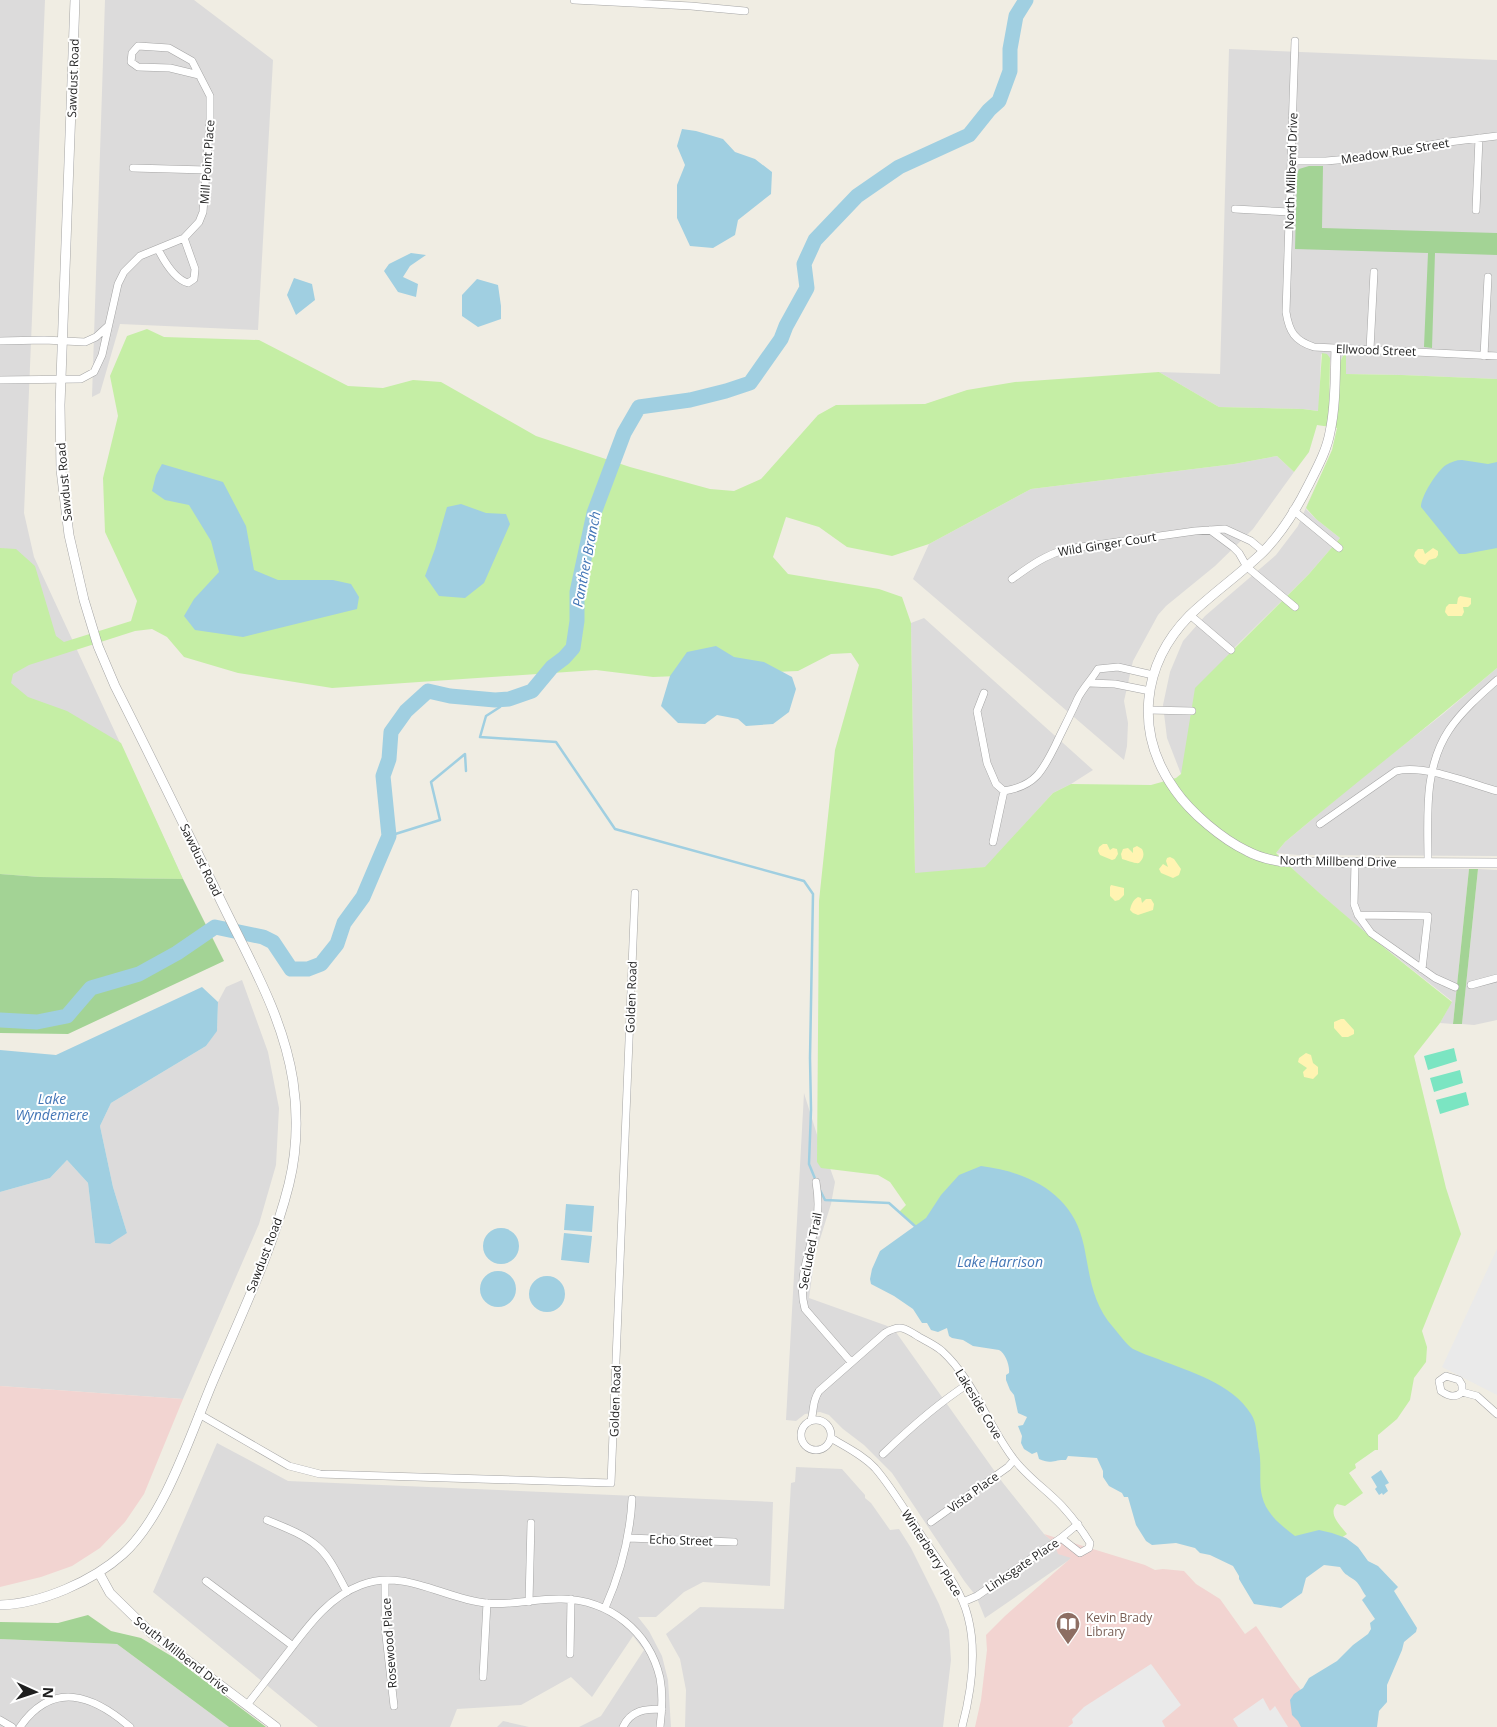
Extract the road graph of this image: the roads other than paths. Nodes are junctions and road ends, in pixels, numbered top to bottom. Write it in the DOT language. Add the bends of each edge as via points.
graph roads {
  1 [pos="75,0"];
  2 [pos="574,0"];
  3 [pos="693,3"];
  4 [pos="745,11"];
  5 [pos="1295,41"];
  6 [pos="199,75"];
  7 [pos="1497,136"];
  8 [pos="1479,138"];
  9 [pos="1292,161"];
  10 [pos="133,168"];
  11 [pos="206,170"];
  12 [pos="1235,209"];
  13 [pos="1476,210"];
  14 [pos="1290,212"];
  15 [pos="184,238"];
  16 [pos="158,248"];
  17 [pos="1374,272"];
  18 [pos="1488,277"];
  19 [pos="1286,302"];
  20 [pos="108,326"];
  21 [pos="0,341"];
  22 [pos="63,341"];
  23 [pos="1336,349"];
  24 [pos="1370,350"];
  25 [pos="1484,356"];
  26 [pos="1497,356"];
  27 [pos="0,380"];
  28 [pos="61,380"];
  29 [pos="1293,510"];
  30 [pos="1210,530"];
  31 [pos="1339,548"];
  32 [pos="1263,551"];
  33 [pos="1247,567"];
  34 [pos="1012,580"];
  35 [pos="1294,607"];
  36 [pos="1190,616"];
  37 [pos="1231,650"];
  38 [pos="1153,675"];
  39 [pos="1497,680"];
  40 [pos="1090,683"];
  41 [pos="1150,691"];
  42 [pos="984,693"];
  43 [pos="1148,710"];
  44 [pos="1192,711"];
  45 [pos="1432,773"];
  46 [pos="1004,791"];
  47 [pos="1497,791"];
  48 [pos="1320,824"];
  49 [pos="993,842"];
  50 [pos="1428,862"];
  51 [pos="1355,863"];
  52 [pos="1497,863"];
  53 [pos="635,893"];
  54 [pos="1358,915"];
  55 [pos="1422,968"];
  56 [pos="1497,978"];
  57 [pos="1471,985"];
  58 [pos="1455,987"];
  59 [pos="816,1182"];
  60 [pos="852,1362"];
  61 [pos="968,1384"];
  62 [pos="1462,1392"];
  63 [pos="199,1414"];
  64 [pos="1497,1414"];
  65 [pos="811,1420"];
  66 [pos="831,1438"];
  67 [pos="883,1454"];
  68 [pos="1014,1460"];
  69 [pos="632,1499"];
  70 [pos="267,1520"];
  71 [pos="931,1522"];
  72 [pos="531,1523"];
  73 [pos="1078,1524"];
  74 [pos="628,1538"];
  75 [pos="1061,1538"];
  76 [pos="734,1542"];
  77 [pos="99,1573"];
  78 [pos="206,1581"];
  79 [pos="385,1581"];
  80 [pos="347,1592"];
  81 [pos="572,1599"];
  82 [pos="528,1602"];
  83 [pos="964,1602"];
  84 [pos="487,1603"];
  85 [pos="0,1605"];
  86 [pos="605,1608"];
  87 [pos="293,1646"];
  88 [pos="570,1654"];
  89 [pos="483,1677"];
  90 [pos="247,1704"];
  91 [pos="394,1706"];
  92 [pos="662,1709"];
  93 [pos="0,1720"];
  94 [pos="12,1727"];
  95 [pos="20,1727"];
  96 [pos="130,1727"];
  97 [pos="276,1727"];
  98 [pos="623,1727"];
  99 [pos="660,1727"];
  100 [pos="962,1727"];
  1 -- 22 [label="street, Sawdust Road"];
  2 -- 3 [label="street"];
  3 -- 4 [label="street"];
  5 -- 9 [label="street, North Millbend Drive"];
  6 -- 6 [label="street, Mill Point Place" via="192,61 169,48 138,46 132,53 131,62 138,66 170,68"];
  6 -- 11 [label="street, Mill Point Place" via="210,96"];
  7 -- 8 [label="street, Meadow Rue Street"];
  8 -- 9 [label="street, Meadow Rue Street" via="1360,158"];
  8 -- 13 [label="street"];
  9 -- 14 [label="street, North Millbend Drive"];
  10 -- 11 [label="street"];
  11 -- 15 [label="street, Mill Point Place" via="203,212 199,222"];
  12 -- 14 [label="street"];
  14 -- 19 [label="street, North Millbend Drive"];
  15 -- 16 [label="street, Mill Point Place"];
  15 -- 16 [label="street" via="195,269 194,279 188,282 180,280"];
  16 -- 20 [label="street, Mill Point Place" via="140,256 124,272"];
  17 -- 24 [label="street"];
  18 -- 25 [label="street"];
  19 -- 23 [label="street, Ellwood Street" via="1288,326 1295,338 1314,348"];
  20 -- 22 [label="street" via="85,342"];
  20 -- 28 [label="street, Mill Point Place" via="102,355 94,372 81,379"];
  21 -- 22 [label="street"];
  22 -- 28 [label="street, Sawdust Road"];
  23 -- 24 [label="street, Ellwood Street"];
  23 -- 29 [label="street, North Millbend Drive" via="1330,433 1324,453"];
  24 -- 25 [label="street, Ellwood Street"];
  25 -- 26 [label="street, Ellwood Street"];
  27 -- 28 [label="street"];
  28 -- 63 [label="street, Sawdust Road" via="63,492 74,556 98,646 273,1007 293,1082 296,1137 282,1209"];
  29 -- 31 [label="street"];
  29 -- 32 [label="street, North Millbend Drive"];
  30 -- 32 [label="street, Wild Ginger Court" via="1240,535"];
  30 -- 33 [label="street" via="1239,553"];
  30 -- 34 [label="street, Wild Ginger Court" via="1067,549 1040,559"];
  32 -- 33 [label="street, North Millbend Drive"];
  33 -- 35 [label="street"];
  33 -- 36 [label="street, North Millbend Drive"];
  36 -- 37 [label="street"];
  36 -- 38 [label="street, North Millbend Drive" via="1157,663"];
  38 -- 40 [label="street" via="1118,667 1098,669"];
  38 -- 41 [label="street, North Millbend Drive"];
  39 -- 45 [label="street" via="1448,731"];
  40 -- 41 [label="street"];
  40 -- 46 [label="street" via="1080,696 1046,766 1028,784"];
  41 -- 43 [label="street, North Millbend Drive"];
  42 -- 46 [label="street" via="977,711 987,763 996,784"];
  43 -- 44 [label="street"];
  43 -- 51 [label="street, North Millbend Drive" via="1151,739 1168,781 1181,798 1225,837 1246,851 1271,860"];
  45 -- 47 [label="street"];
  45 -- 48 [label="street" via="1396,771"];
  45 -- 50 [label="street" via="1428,803"];
  46 -- 49 [label="street"];
  50 -- 51 [label="street, North Millbend Drive"];
  50 -- 52 [label="street, North Millbend Drive"];
  51 -- 54 [label="street" via="1354,904"];
  53 -- 63 [label="street, Golden Road" via="611,1483 320,1474 289,1466"];
  54 -- 55 [label="street" via="1371,933"];
  54 -- 55 [label="street" via="1428,916"];
  55 -- 58 [label="street"];
  56 -- 57 [label="street"];
  59 -- 60 [label="street, Secluded Trail" via="818,1216 802,1298 805,1309"];
  60 -- 61 [label="street, Lakeside Cove" via="885,1333 893,1328 902,1328 940,1350 956,1365"];
  60 -- 65 [label="street, Lakeside Cove" via="819,1391 813,1401"];
  61 -- 67 [label="street" via="911,1427"];
  61 -- 68 [label="street, Lakeside Cove"];
  62 -- 64 [label="street" via="1477,1396"];
  63 -- 77 [label="street, Sawdust Road" via="153,1516 124,1553"];
  65 -- 66 [label="street, Winterberry Place" via="827,1425"];
  65 -- 66 [label="street" via="803,1426 800,1436 806,1447 822,1450"];
  66 -- 83 [label="street, Winterberry Place" via="874,1467"];
  68 -- 71 [label="street, Vista Place"];
  68 -- 73 [label="street, Lakeside Cove"];
  69 -- 74 [label="street"];
  70 -- 80 [label="street" via="316,1545"];
  72 -- 82 [label="street"];
  73 -- 75 [label="street, Linksgate Place"];
  73 -- 75 [label="street, Lakeside Cove" via="1090,1542 1090,1548 1080,1553"];
  74 -- 76 [label="street, Echo Street"];
  74 -- 86 [label="street" via="624,1560"];
  75 -- 83 [label="street, Linksgate Place"];
  77 -- 85 [label="street, Sawdust Road" via="52,1594"];
  77 -- 90 [label="street, South Millbend Drive" via="110,1594 151,1633"];
  78 -- 87 [label="street"];
  79 -- 80 [label="street" via="368,1582"];
  79 -- 84 [label="street" via="414,1583"];
  79 -- 91 [label="street, Rosewood Place" via="385,1628"];
  80 -- 87 [label="street" via="332,1601 312,1621"];
  81 -- 82 [label="street"];
  81 -- 86 [label="street"];
  81 -- 88 [label="street"];
  82 -- 84 [label="street"];
  83 -- 100 [label="street, Winterberry Place" via="972,1657"];
  84 -- 89 [label="street"];
  86 -- 92 [label="street" via="619,1616 642,1638 650,1652 660,1677"];
  87 -- 90 [label="street"];
  90 -- 97 [label="street, South Millbend Drive"];
  92 -- 98 [label="street" via="648,1708 635,1712"];
  92 -- 99 [label="street"];
  93 -- 94 [label="street"];
  95 -- 96 [label="street" via="44,1703 69,1697 103,1706"];
}
